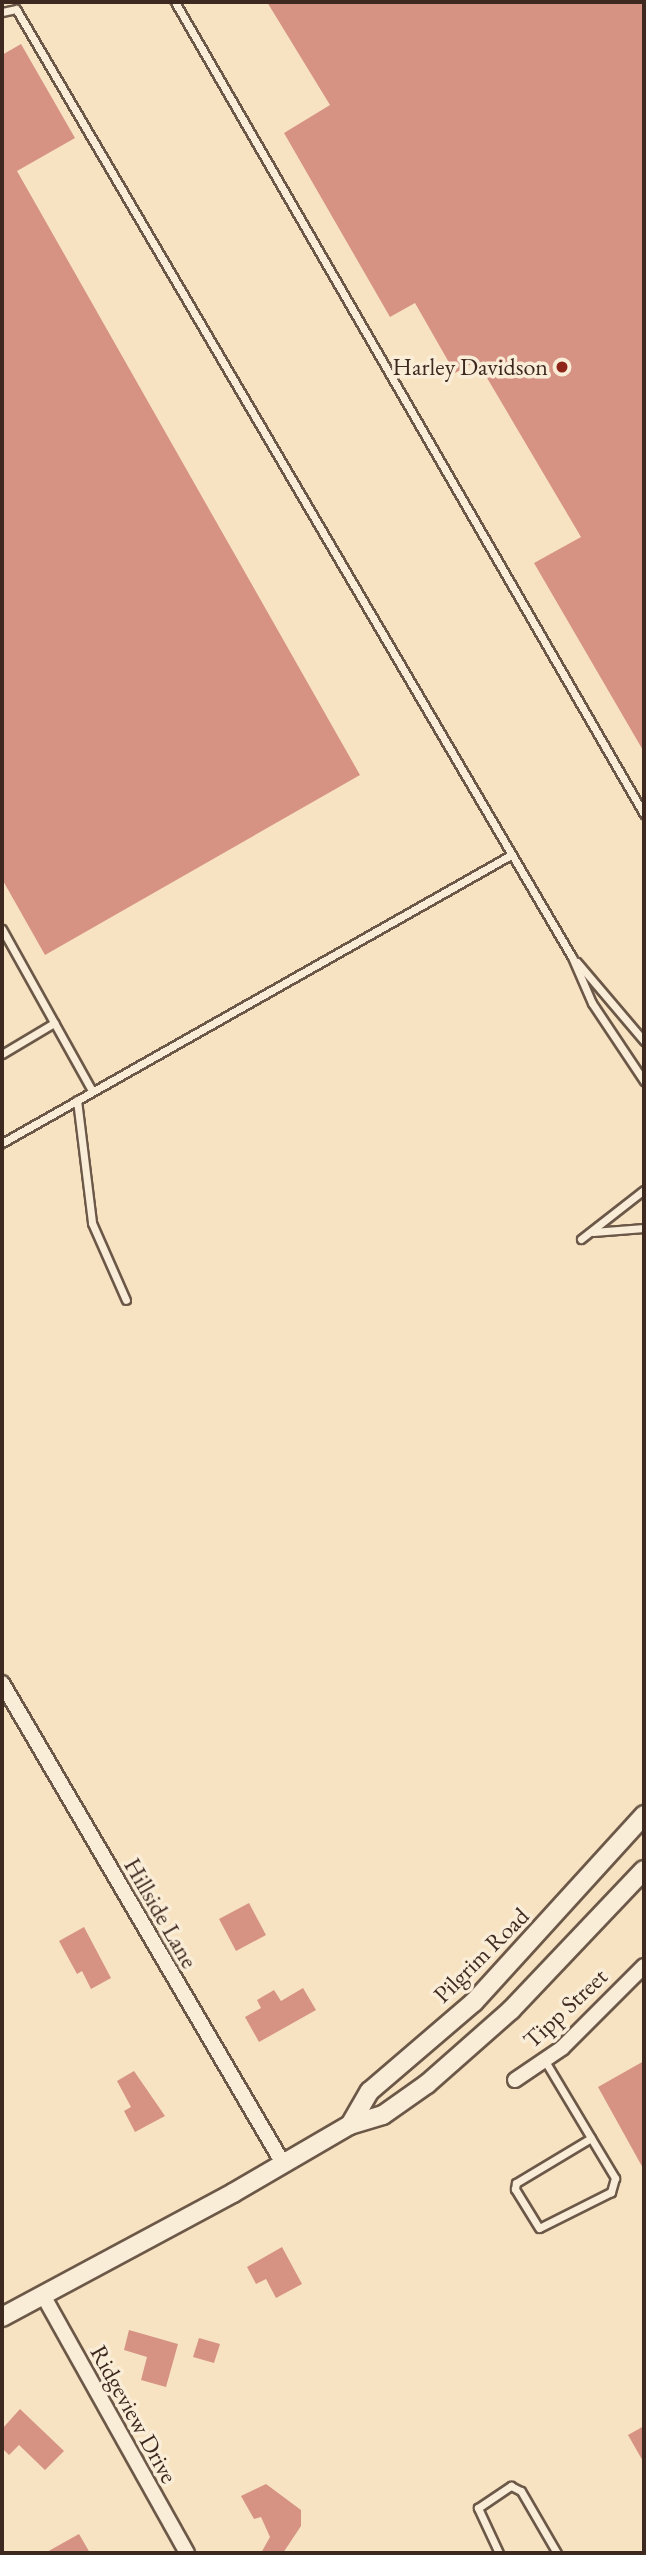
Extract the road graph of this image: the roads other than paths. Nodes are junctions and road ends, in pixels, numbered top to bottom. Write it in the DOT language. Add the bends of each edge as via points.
graph roads {
  1 [pos="175,2"];
  2 [pos="2,12"];
  3 [pos="644,814"];
  4 [pos="509,856"];
  5 [pos="2,929"];
  6 [pos="572,957"];
  7 [pos="54,1023"];
  8 [pos="644,1041"];
  9 [pos="2,1054"];
  10 [pos="644,1081"];
  11 [pos="92,1091"];
  12 [pos="77,1100"];
  13 [pos="2,1143"];
  14 [pos="644,1190"];
  15 [pos="644,1228"];
  16 [pos="592,1232"];
  17 [pos="581,1239"];
  18 [pos="126,1300"];
  19 [pos="2,1683"];
  20 [pos="644,1815"];
  21 [pos="644,1870"];
  22 [pos="641,1975"];
  23 [pos="545,2061"];
  24 [pos="515,2080"];
  25 [pos="350,2125"];
  26 [pos="591,2138"];
  27 [pos="284,2165"];
  28 [pos="44,2297"];
  29 [pos="2,2317"];
  30 [pos="187,2553"];
  31 [pos="499,2553"];
  32 [pos="557,2553"];
  1 -- 3 [label="lane"];
  2 -- 4 [label="lane" via="16,9"];
  4 -- 6 [label="lane"];
  4 -- 11 [label="lane"];
  5 -- 7 [label="lane"];
  6 -- 8 [label="lane"];
  6 -- 10 [label="lane" via="592,1003"];
  7 -- 9 [label="lane"];
  7 -- 11 [label="lane"];
  11 -- 12 [label="lane"];
  12 -- 13 [label="lane"];
  12 -- 18 [label="lane" via="92,1223"];
  14 -- 16 [label="lane" via="606,1216"];
  15 -- 16 [label="lane"];
  16 -- 17 [label="lane"];
  19 -- 27 [label="street, Hillside Lane"];
  20 -- 25 [label="street, Pilgrim Road" via="474,2002 370,2091"];
  21 -- 25 [label="street, Pilgrim Road" via="511,2010 427,2084 383,2115"];
  22 -- 23 [label="street, Tipp Street"];
  23 -- 24 [label="street, Tipp Street"];
  23 -- 26 [label="lane"];
  25 -- 27 [label="street, Pilgrim Road"];
  26 -- 26 [label="lane" via="615,2178 611,2192 539,2228 515,2189 516,2183"];
  27 -- 28 [label="street, Pilgrim Road"];
  28 -- 29 [label="street, Pilgrim Road"];
  28 -- 30 [label="street, Ridgeview Drive"];
  31 -- 32 [label="lane" via="478,2508 511,2486 522,2491"];
}
